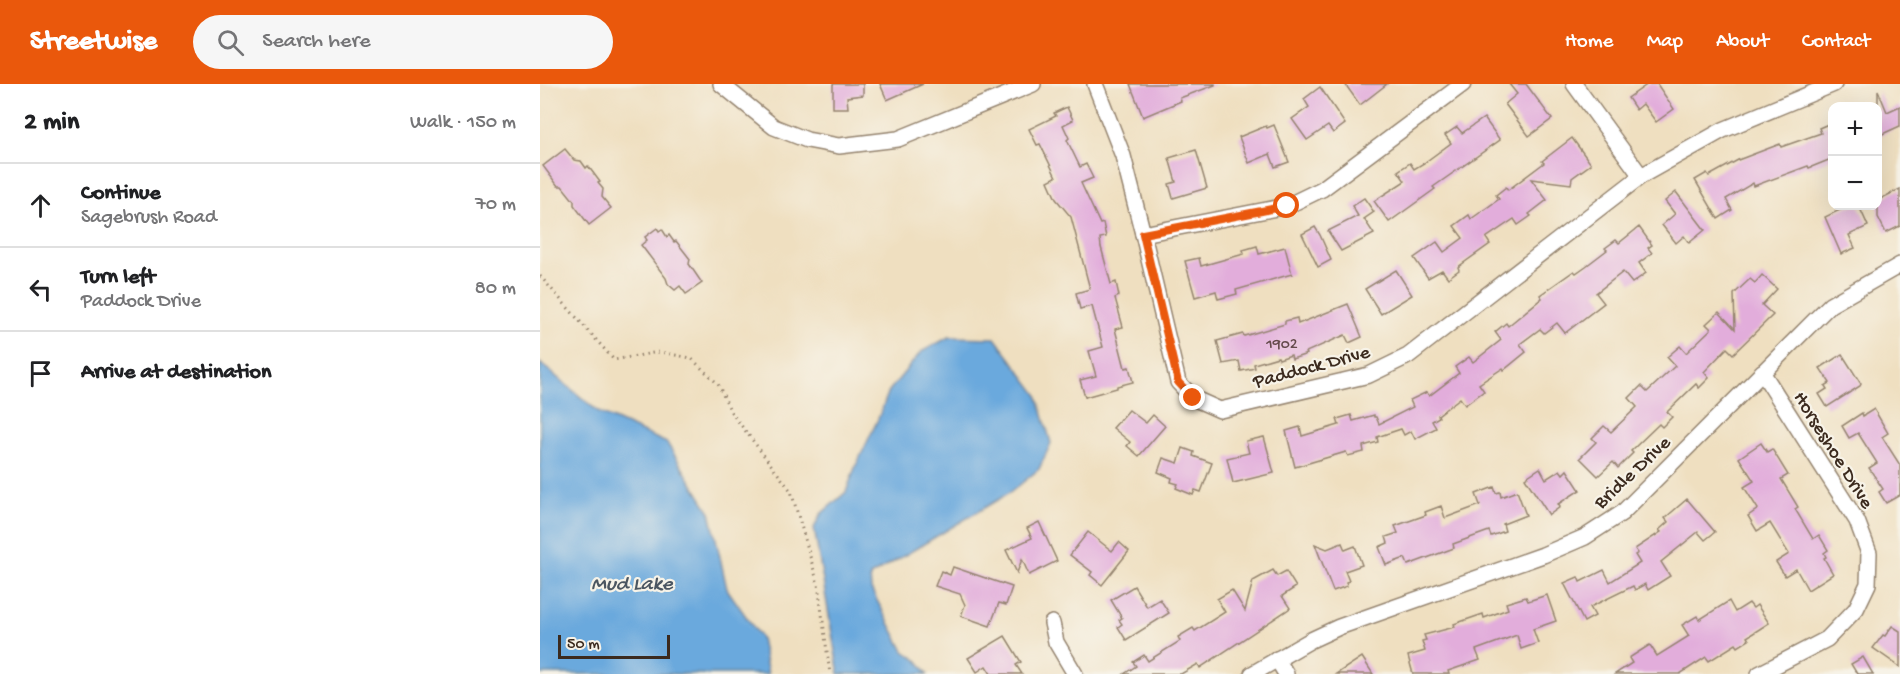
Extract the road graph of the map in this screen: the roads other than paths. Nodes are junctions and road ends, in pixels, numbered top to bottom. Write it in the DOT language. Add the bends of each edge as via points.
graph roads {
  1 [pos="721,84"];
  2 [pos="1033,84"];
  3 [pos="1095,84"];
  4 [pos="1463,84"];
  5 [pos="1574,84"];
  6 [pos="1834,84"];
  7 [pos="1807,89"];
  8 [pos="1641,176"];
  9 [pos="1143,234"];
  10 [pos="1900,265"];
  11 [pos="1762,372"];
  12 [pos="1052,622"];
  13 [pos="1277,659"];
  14 [pos="1075,674"];
  15 [pos="1252,674"];
  16 [pos="1286,674"];
  17 [pos="1759,674"];
  1 -- 2 [label="street" via="774,127 807,140 839,146 898,139"];
  3 -- 9 [label="street, Paddock Drive" via="1123,156"];
  4 -- 9 [label="street" via="1322,189 1287,206"];
  5 -- 8 [label="street"];
  6 -- 7 [label="street, Paddock Drive"];
  7 -- 8 [label="street, Paddock Drive"];
  8 -- 9 [label="street, Paddock Drive" via="1408,356 1369,375 1221,410 1193,398 1178,382"];
  10 -- 11 [label="street, Bridle Drive" via="1830,305"];
  11 -- 13 [label="street, Bridle Drive" via="1622,513 1585,537 1339,627"];
  11 -- 17 [label="street, Horseshoe Drive" via="1857,522 1869,552 1868,584 1856,609 1827,639"];
  12 -- 14 [label="street" via="1056,642"];
  13 -- 15 [label="street"];
  13 -- 16 [label="street"];
}
